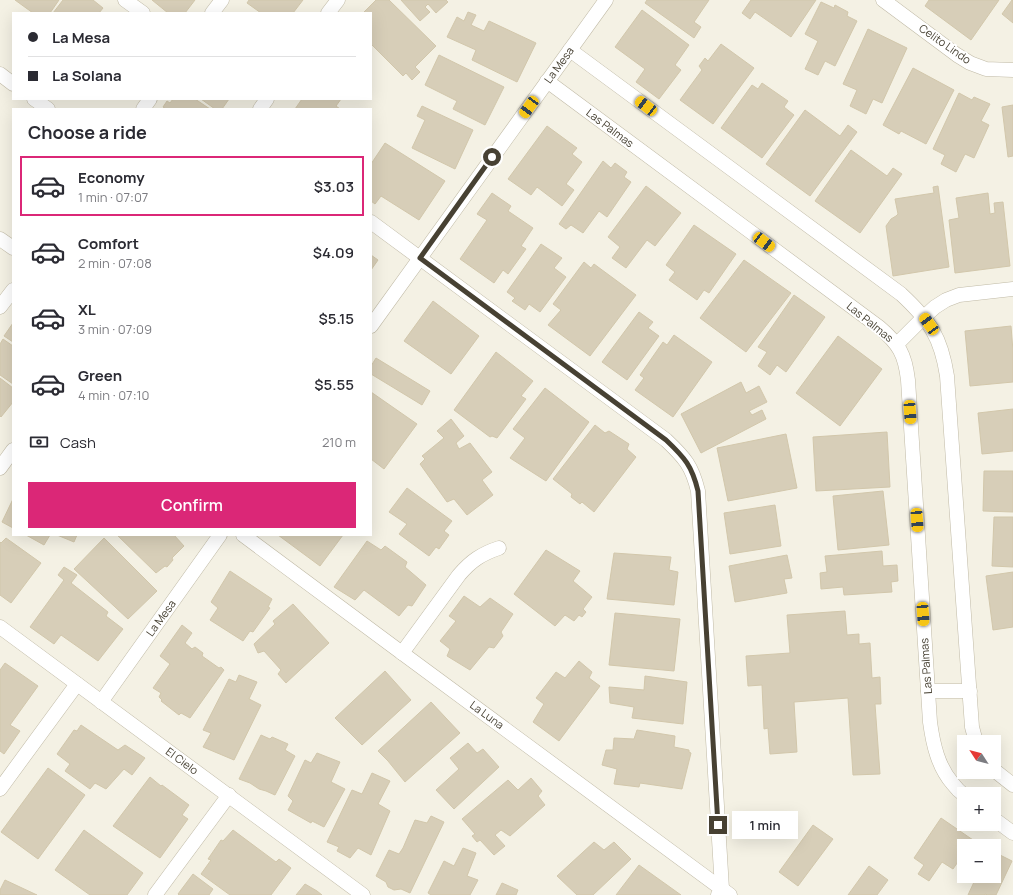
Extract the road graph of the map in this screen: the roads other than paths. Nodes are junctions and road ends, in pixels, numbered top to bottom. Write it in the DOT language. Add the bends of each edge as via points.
graph roads {
  1 [pos="125,0"];
  2 [pos="222,0"];
  3 [pos="338,0"];
  4 [pos="606,0"];
  5 [pos="883,0"];
  6 [pos="142,12"];
  7 [pos="213,12"];
  8 [pos="329,12"];
  9 [pos="570,50"];
  10 [pos="1013,70"];
  11 [pos="0,74"];
  12 [pos="547,81"];
  13 [pos="12,83"];
  14 [pos="35,100"];
  15 [pos="47,108"];
  16 [pos="372,223"];
  17 [pos="0,239"];
  18 [pos="12,247"];
  19 [pos="420,258"];
  20 [pos="1013,289"];
  21 [pos="12,291"];
  22 [pos="0,307"];
  23 [pos="924,317"];
  24 [pos="372,325"];
  25 [pos="897,344"];
  26 [pos="12,451"];
  27 [pos="0,468"];
  28 [pos="219,536"];
  29 [pos="244,536"];
  30 [pos="499,548"];
  31 [pos="0,627"];
  32 [pos="402,653"];
  33 [pos="77,684"];
  34 [pos="928,691"];
  35 [pos="970,691"];
  36 [pos="101,702"];
  37 [pos="974,735"];
  38 [pos="1001,776"];
  39 [pos="1013,785"];
  40 [pos="957,788"];
  41 [pos="0,789"];
  42 [pos="228,795"];
  43 [pos="1001,824"];
  44 [pos="1013,833"];
  45 [pos="723,893"];
  46 [pos="155,895"];
  47 [pos="363,895"];
  1 -- 6 [label="lane"];
  2 -- 7 [label="lane"];
  3 -- 8 [label="lane"];
  4 -- 9 [label="lane, La Mesa"];
  5 -- 10 [label="lane, Celito Lindo" via="970,63 986,69"];
  9 -- 12 [label="lane, La Mesa"];
  9 -- 23 [label="lane" via="901,294"];
  11 -- 13 [label="lane"];
  12 -- 19 [label="lane, La Mesa"];
  12 -- 25 [label="lane, Las Palmas" via="879,327"];
  14 -- 15 [label="lane"];
  16 -- 19 [label="lane"];
  17 -- 18 [label="lane"];
  19 -- 24 [label="lane, La Mesa"];
  19 -- 45 [label="lane" via="666,440 679,452 695,478 698,491"];
  20 -- 23 [label="lane" via="959,295 946,300"];
  21 -- 22 [label="lane"];
  23 -- 25 [label="lane"];
  23 -- 35 [label="lane" via="941,346 947,376"];
  25 -- 34 [label="lane, Las Palmas" via="903,356 908,380"];
  26 -- 27 [label="lane"];
  28 -- 36 [label="lane, La Mesa"];
  29 -- 32 [label="lane, La Luna"];
  30 -- 32 [label="lane" via="468,565"];
  31 -- 33 [label="lane, El Cielo"];
  32 -- 45 [label="lane, La Luna"];
  33 -- 36 [label="lane, El Cielo"];
  33 -- 41 [label="lane"];
  34 -- 35 [label="lane"];
  34 -- 40 [label="lane, Las Palmas" via="933,743 940,764"];
  35 -- 37 [label="lane"];
  36 -- 42 [label="lane, El Cielo"];
  38 -- 39 [label="lane"];
  42 -- 46 [label="lane"];
  42 -- 47 [label="lane, El Cielo"];
  43 -- 44 [label="lane"];
}
